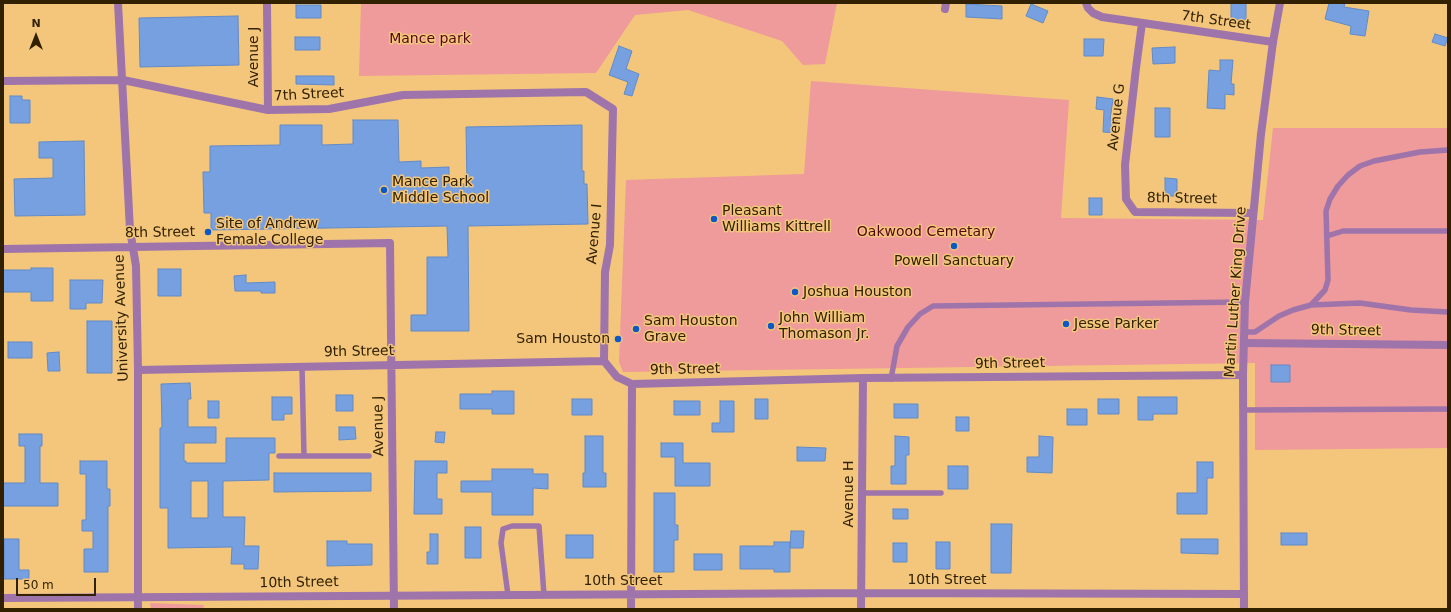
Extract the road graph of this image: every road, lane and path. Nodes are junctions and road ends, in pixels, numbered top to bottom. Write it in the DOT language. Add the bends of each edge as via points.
graph roads {
  1 [pos="118,3"];
  2 [pos="267,3"];
  3 [pos="1280,3"];
  4 [pos="1087,6"];
  5 [pos="1142,23"];
  6 [pos="1272,42"];
  7 [pos="123,80"];
  8 [pos="3,81"];
  9 [pos="613,109"];
  10 [pos="268,110"];
  11 [pos="1448,150"];
  12 [pos="1135,212"];
  13 [pos="1253,213"];
  14 [pos="1448,231"];
  15 [pos="1327,236"];
  16 [pos="390,242"];
  17 [pos="133,246"];
  18 [pos="3,249"];
  19 [pos="1245,302"];
  20 [pos="1312,305"];
  21 [pos="1448,312"];
  22 [pos="1244,332"];
  23 [pos="1244,343"];
  24 [pos="1448,345"];
  25 [pos="604,361"];
  26 [pos="391,364"];
  27 [pos="302,366"];
  28 [pos="138,370"];
  29 [pos="1243,375"];
  30 [pos="863,378"];
  31 [pos="891,379"];
  32 [pos="632,384"];
  33 [pos="1448,409"];
  34 [pos="1243,410"];
  35 [pos="279,456"];
  36 [pos="304,456"];
  37 [pos="369,456"];
  38 [pos="862,493"];
  39 [pos="941,493"];
  40 [pos="862,593"];
  41 [pos="631,594"];
  42 [pos="1244,594"];
  43 [pos="394,595"];
  44 [pos="508,595"];
  45 [pos="544,595"];
  46 [pos="3,598"];
  47 [pos="138,598"];
  48 [pos="138,609"];
  49 [pos="394,609"];
  50 [pos="631,609"];
  51 [pos="861,609"];
  52 [pos="1244,609"];
  1 -- 7 [label="street, University Avenue"];
  2 -- 10 [label="street, Avenue J"];
  3 -- 6 [label="street, Martin Luther King Drive"];
  4 -- 5 [label="street, 7th Street" via="1093,13 1102,17"];
  5 -- 6 [label="street, 7th Street"];
  5 -- 12 [label="street, Avenue G" via="1125,165 1126,199"];
  6 -- 13 [label="street, Martin Luther King Drive"];
  7 -- 8 [label="street, 7th Street"];
  7 -- 10 [label="street, 7th Street"];
  7 -- 17 [label="street, University Avenue" via="130,230"];
  9 -- 10 [label="street, 7th Street" via="586,92 404,95 329,110"];
  9 -- 25 [label="street, Avenue I" via="610,245 605,272"];
  11 -- 15 [label="lane" via="1420,152 1360,166 1348,175 1330,199 1326,211"];
  12 -- 13 [label="street, 8th Street"];
  13 -- 19 [label="street, Martin Luther King Drive"];
  14 -- 15 [label="lane" via="1343,231"];
  15 -- 20 [label="lane" via="1328,280 1325,290"];
  16 -- 17 [label="street, 8th Street"];
  16 -- 26 [label="street, Avenue J"];
  17 -- 18 [label="street, 8th Street"];
  17 -- 28 [label="street, University Avenue" via="136,266"];
  19 -- 22 [label="street, Martin Luther King Drive"];
  19 -- 31 [label="lane" via="933,306 920,314 908,327 897,346"];
  20 -- 21 [label="lane" via="1360,303"];
  20 -- 22 [label="lane" via="1279,316 1255,332"];
  22 -- 23 [label="street, Martin Luther King Drive"];
  23 -- 24 [label="street, 9th Street"];
  23 -- 29 [label="street, Martin Luther King Drive"];
  25 -- 26 [label="street, 9th Street"];
  25 -- 32 [label="street, 9th Street" via="617,377"];
  26 -- 27 [label="street, 9th Street"];
  26 -- 43 [label="street, Avenue J"];
  27 -- 28 [label="street, 9th Street"];
  27 -- 36 [label="lane"];
  28 -- 47 [label="street, University Avenue"];
  29 -- 31 [label="street, 9th Street"];
  29 -- 34 [label="street, Martin Luther King Drive"];
  30 -- 31 [label="street, 9th Street"];
  30 -- 32 [label="street, 9th Street"];
  30 -- 38 [label="street, Avenue H"];
  32 -- 41 [label="street"];
  33 -- 34 [label="lane"];
  34 -- 42 [label="street, Martin Luther King Drive"];
  35 -- 36 [label="lane"];
  36 -- 37 [label="lane"];
  38 -- 39 [label="lane"];
  38 -- 40 [label="street, Avenue H"];
  40 -- 41 [label="street, 10th Street"];
  40 -- 42 [label="street, 10th Street"];
  40 -- 51 [label="street, Avenue H"];
  41 -- 45 [label="street, 10th Street"];
  41 -- 50 [label="street"];
  42 -- 52 [label="street, Martin Luther King Drive"];
  43 -- 44 [label="street, 10th Street"];
  43 -- 47 [label="street, 10th Street"];
  43 -- 49 [label="street, Avenue J"];
  44 -- 45 [label="street, 10th Street"];
  44 -- 45 [label="lane" via="501,543 503,529 512,526 539,526"];
  46 -- 47 [label="street, 10th Street"];
  47 -- 48 [label="street, University Avenue"];
}
